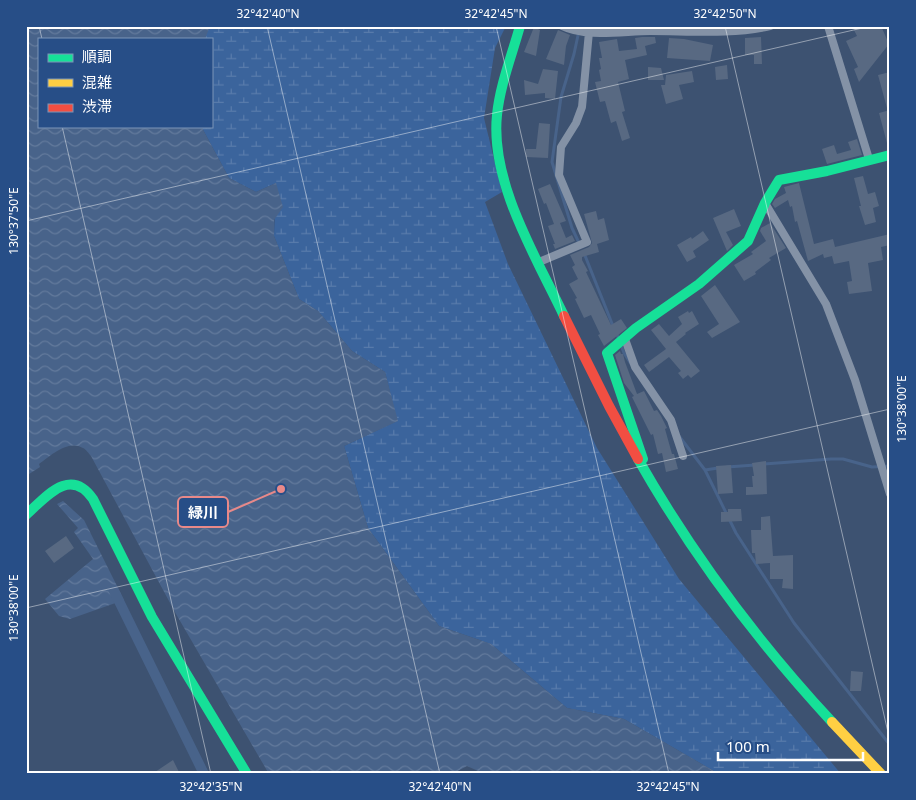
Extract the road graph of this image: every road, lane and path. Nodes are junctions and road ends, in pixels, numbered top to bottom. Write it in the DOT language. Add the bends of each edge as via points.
graph roads {
  1 [pos="521,26"];
  2 [pos="562,26"];
  3 [pos="770,26"];
  4 [pos="828,26"];
  5 [pos="589,32"];
  6 [pos="890,155"];
  7 [pos="869,159"];
  8 [pos="765,203"];
  9 [pos="539,262"];
  10 [pos="625,339"];
  11 [pos="683,456"];
  12 [pos="651,482"];
  13 [pos="888,482"];
  14 [pos="890,494"];
  15 [pos="26,515"];
  16 [pos="247,774"];
  17 [pos="881,774"];
  1 -- 9 [label="street" via="501,89 497,144 507,191"];
  2 -- 5 [label="street"];
  3 -- 5 [label="street" via="734,31"];
  4 -- 7 [label="street"];
  5 -- 9 [label="street" via="582,107 561,147 559,175 587,242"];
  6 -- 7 [label="street"];
  7 -- 8 [label="street" via="779,180"];
  8 -- 10 [label="street" via="748,241 699,284"];
  8 -- 13 [label="street" via="826,304"];
  9 -- 12 [label="street" via="600,390"];
  10 -- 11 [label="street" via="635,367 672,420"];
  10 -- 12 [label="street" via="607,353"];
  12 -- 17 [label="street" via="718,583 774,656"];
  13 -- 14 [label="street"];
  15 -- 16 [label="street" via="56,488 71,483 84,488 93,499 152,617"];
}
